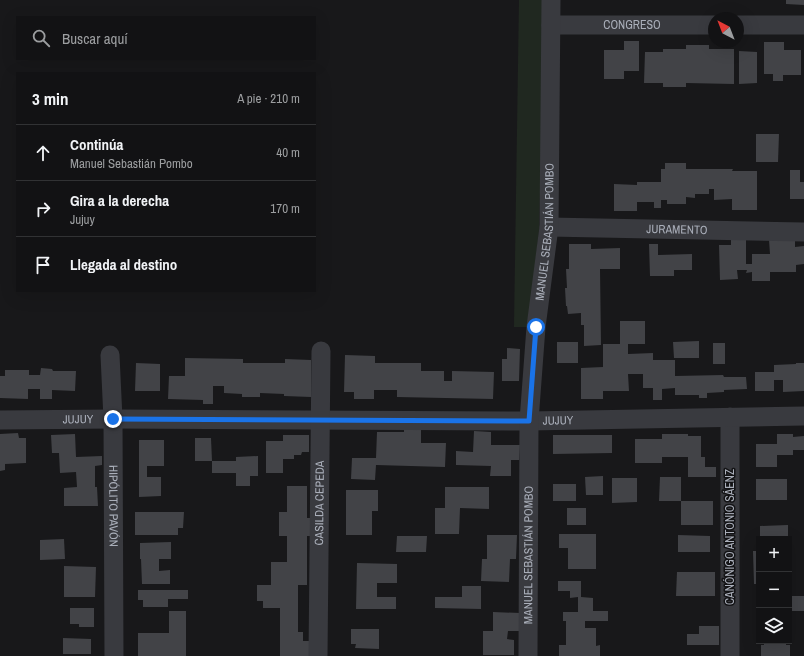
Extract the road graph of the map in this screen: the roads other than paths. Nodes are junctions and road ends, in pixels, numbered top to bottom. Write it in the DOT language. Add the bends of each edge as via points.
graph roads {
  1 [pos="551,0"];
  2 [pos="551,25"];
  3 [pos="708,25"];
  4 [pos="744,25"];
  5 [pos="804,25"];
  6 [pos="549,227"];
  7 [pos="804,232"];
  8 [pos="321,351"];
  9 [pos="110,355"];
  10 [pos="804,416"];
  11 [pos="730,417"];
  12 [pos="113,419"];
  13 [pos="320,419"];
  14 [pos="0,420"];
  15 [pos="529,421"];
  16 [pos="114,656"];
  17 [pos="318,656"];
  18 [pos="528,656"];
  19 [pos="730,656"];
  1 -- 2 [label="street, MANUEL SEBASTIÁN POMBO"];
  2 -- 3 [label="street, CONGRESO"];
  2 -- 6 [label="street, MANUEL SEBASTIÁN POMBO"];
  4 -- 5 [label="street"];
  6 -- 7 [label="street, JURAMENTO"];
  6 -- 15 [label="street, MANUEL SEBASTIÁN POMBO" via="536,327"];
  8 -- 13 [label="street, CASILDA CEPEDA"];
  9 -- 12 [label="street, HIPÓLITO PAVÓN"];
  10 -- 11 [label="street, JUJUY"];
  11 -- 15 [label="street, JUJUY"];
  11 -- 19 [label="street, CANÓNIGO ANTONIO SÁENZ"];
  12 -- 13 [label="street, JUJUY"];
  12 -- 14 [label="street, JUJUY"];
  12 -- 16 [label="street, HIPÓLITO PAVÓN"];
  13 -- 15 [label="street, JUJUY"];
  13 -- 17 [label="street, CASILDA CEPEDA"];
  15 -- 18 [label="street, MANUEL SEBASTIÁN POMBO"];
}
